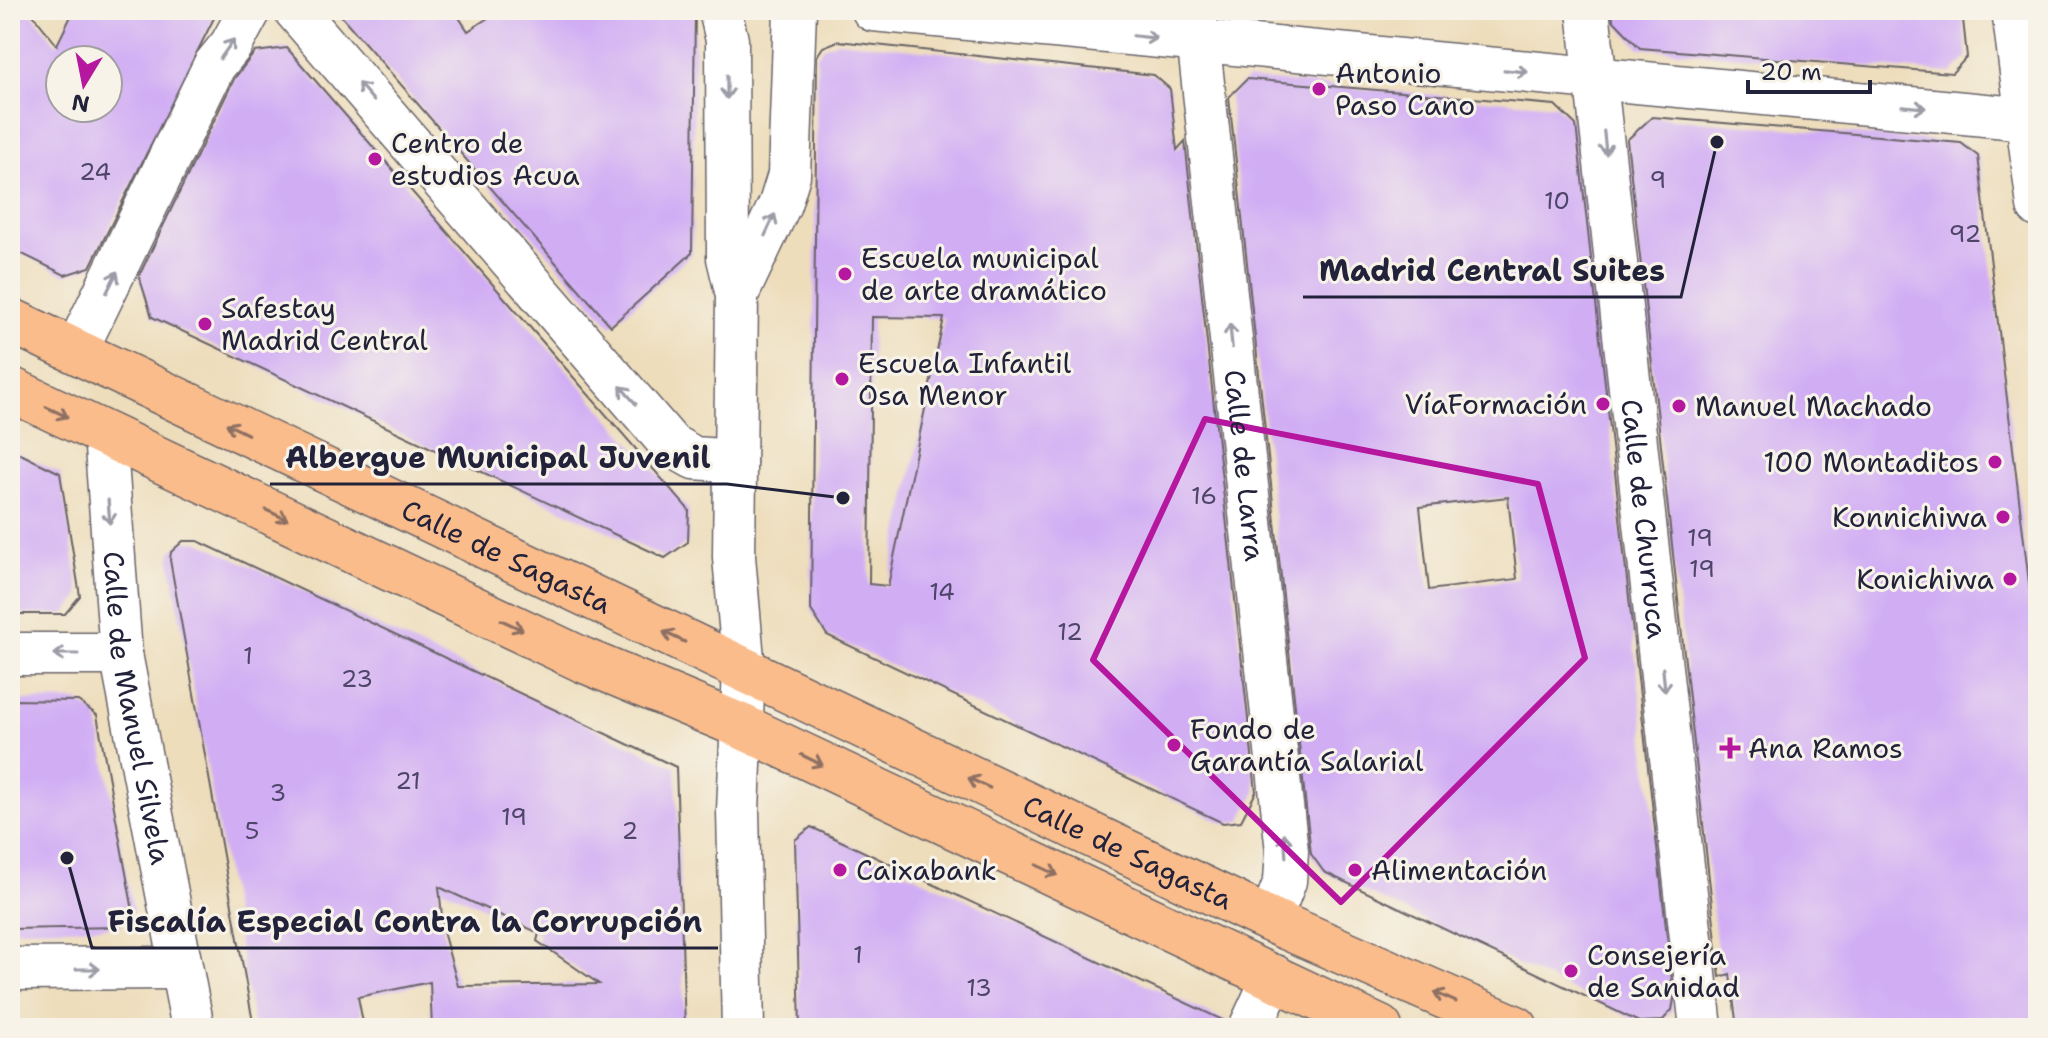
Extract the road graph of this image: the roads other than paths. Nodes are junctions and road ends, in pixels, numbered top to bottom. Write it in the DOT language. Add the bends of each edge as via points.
graph roads {
  1 [pos="250,10"];
  2 [pos="295,10"];
  3 [pos="720,10"];
  4 [pos="873,10"];
  5 [pos="1588,10"];
  6 [pos="2013,10"];
  7 [pos="796,11"];
  8 [pos="1197,26"];
  9 [pos="1597,79"];
  10 [pos="2032,118"];
  11 [pos="2038,206"];
  12 [pos="737,295"];
  13 [pos="10,320"];
  14 [pos="76,351"];
  15 [pos="10,389"];
  16 [pos="105,434"];
  17 [pos="735,461"];
  18 [pos="10,654"];
  19 [pos="121,654"];
  20 [pos="744,670"];
  21 [pos="741,726"];
  22 [pos="1270,920"];
  23 [pos="180,968"];
  24 [pos="10,969"];
  25 [pos="1274,976"];
  26 [pos="193,1028"];
  27 [pos="743,1028"];
  28 [pos="1250,1028"];
  29 [pos="1380,1028"];
  30 [pos="1516,1028"];
  31 [pos="1701,1028"];
  14 -- 1 [label="street, one-way" via="214,66"];
  17 -- 2 [label="street, one-way" via="694,458 671,445"];
  3 -- 12 [label="street, one-way" via="727,40 728,258"];
  4 -- 8 [label="street, one-way"];
  5 -- 9 [label="street, Calle de Churruca"];
  6 -- 10 [label="street"];
  12 -- 7 [label="street, one-way" via="789,175"];
  8 -- 9 [label="street, one-way"];
  22 -- 8 [label="street, Calle de Larra, one-way" via="1285,881 1287,851"];
  9 -- 10 [label="street, one-way"];
  9 -- 31 [label="street, Calle de Churruca, one-way"];
  10 -- 11 [label="street"];
  12 -- 17 [label="street"];
  13 -- 14 [label="main road, Calle de Sagasta"];
  20 -- 14 [label="main road, Calle de Sagasta, one-way"];
  15 -- 16 [label="main road, Calle de Sagasta, one-way"];
  16 -- 19 [label="street, Calle de Manuel Silvela, one-way"];
  16 -- 21 [label="main road, Calle de Sagasta, one-way" via="583,660"];
  17 -- 20 [label="street" via="735,579"];
  19 -- 18 [label="street, one-way"];
  19 -- 23 [label="street, Calle de Manuel Silvela"];
  20 -- 21 [label="street"];
  22 -- 20 [label="main road, Calle de Sagasta, one-way"];
  21 -- 25 [label="main road, Calle de Sagasta, one-way"];
  21 -- 27 [label="street"];
  30 -- 22 [label="main road, Calle de Sagasta, one-way"];
  24 -- 23 [label="street, one-way"];
  23 -- 26 [label="street, Calle de Manuel Silvela"];
  25 -- 28 [label="street"];
  25 -- 29 [label="main road, Calle de Sagasta"];
}
